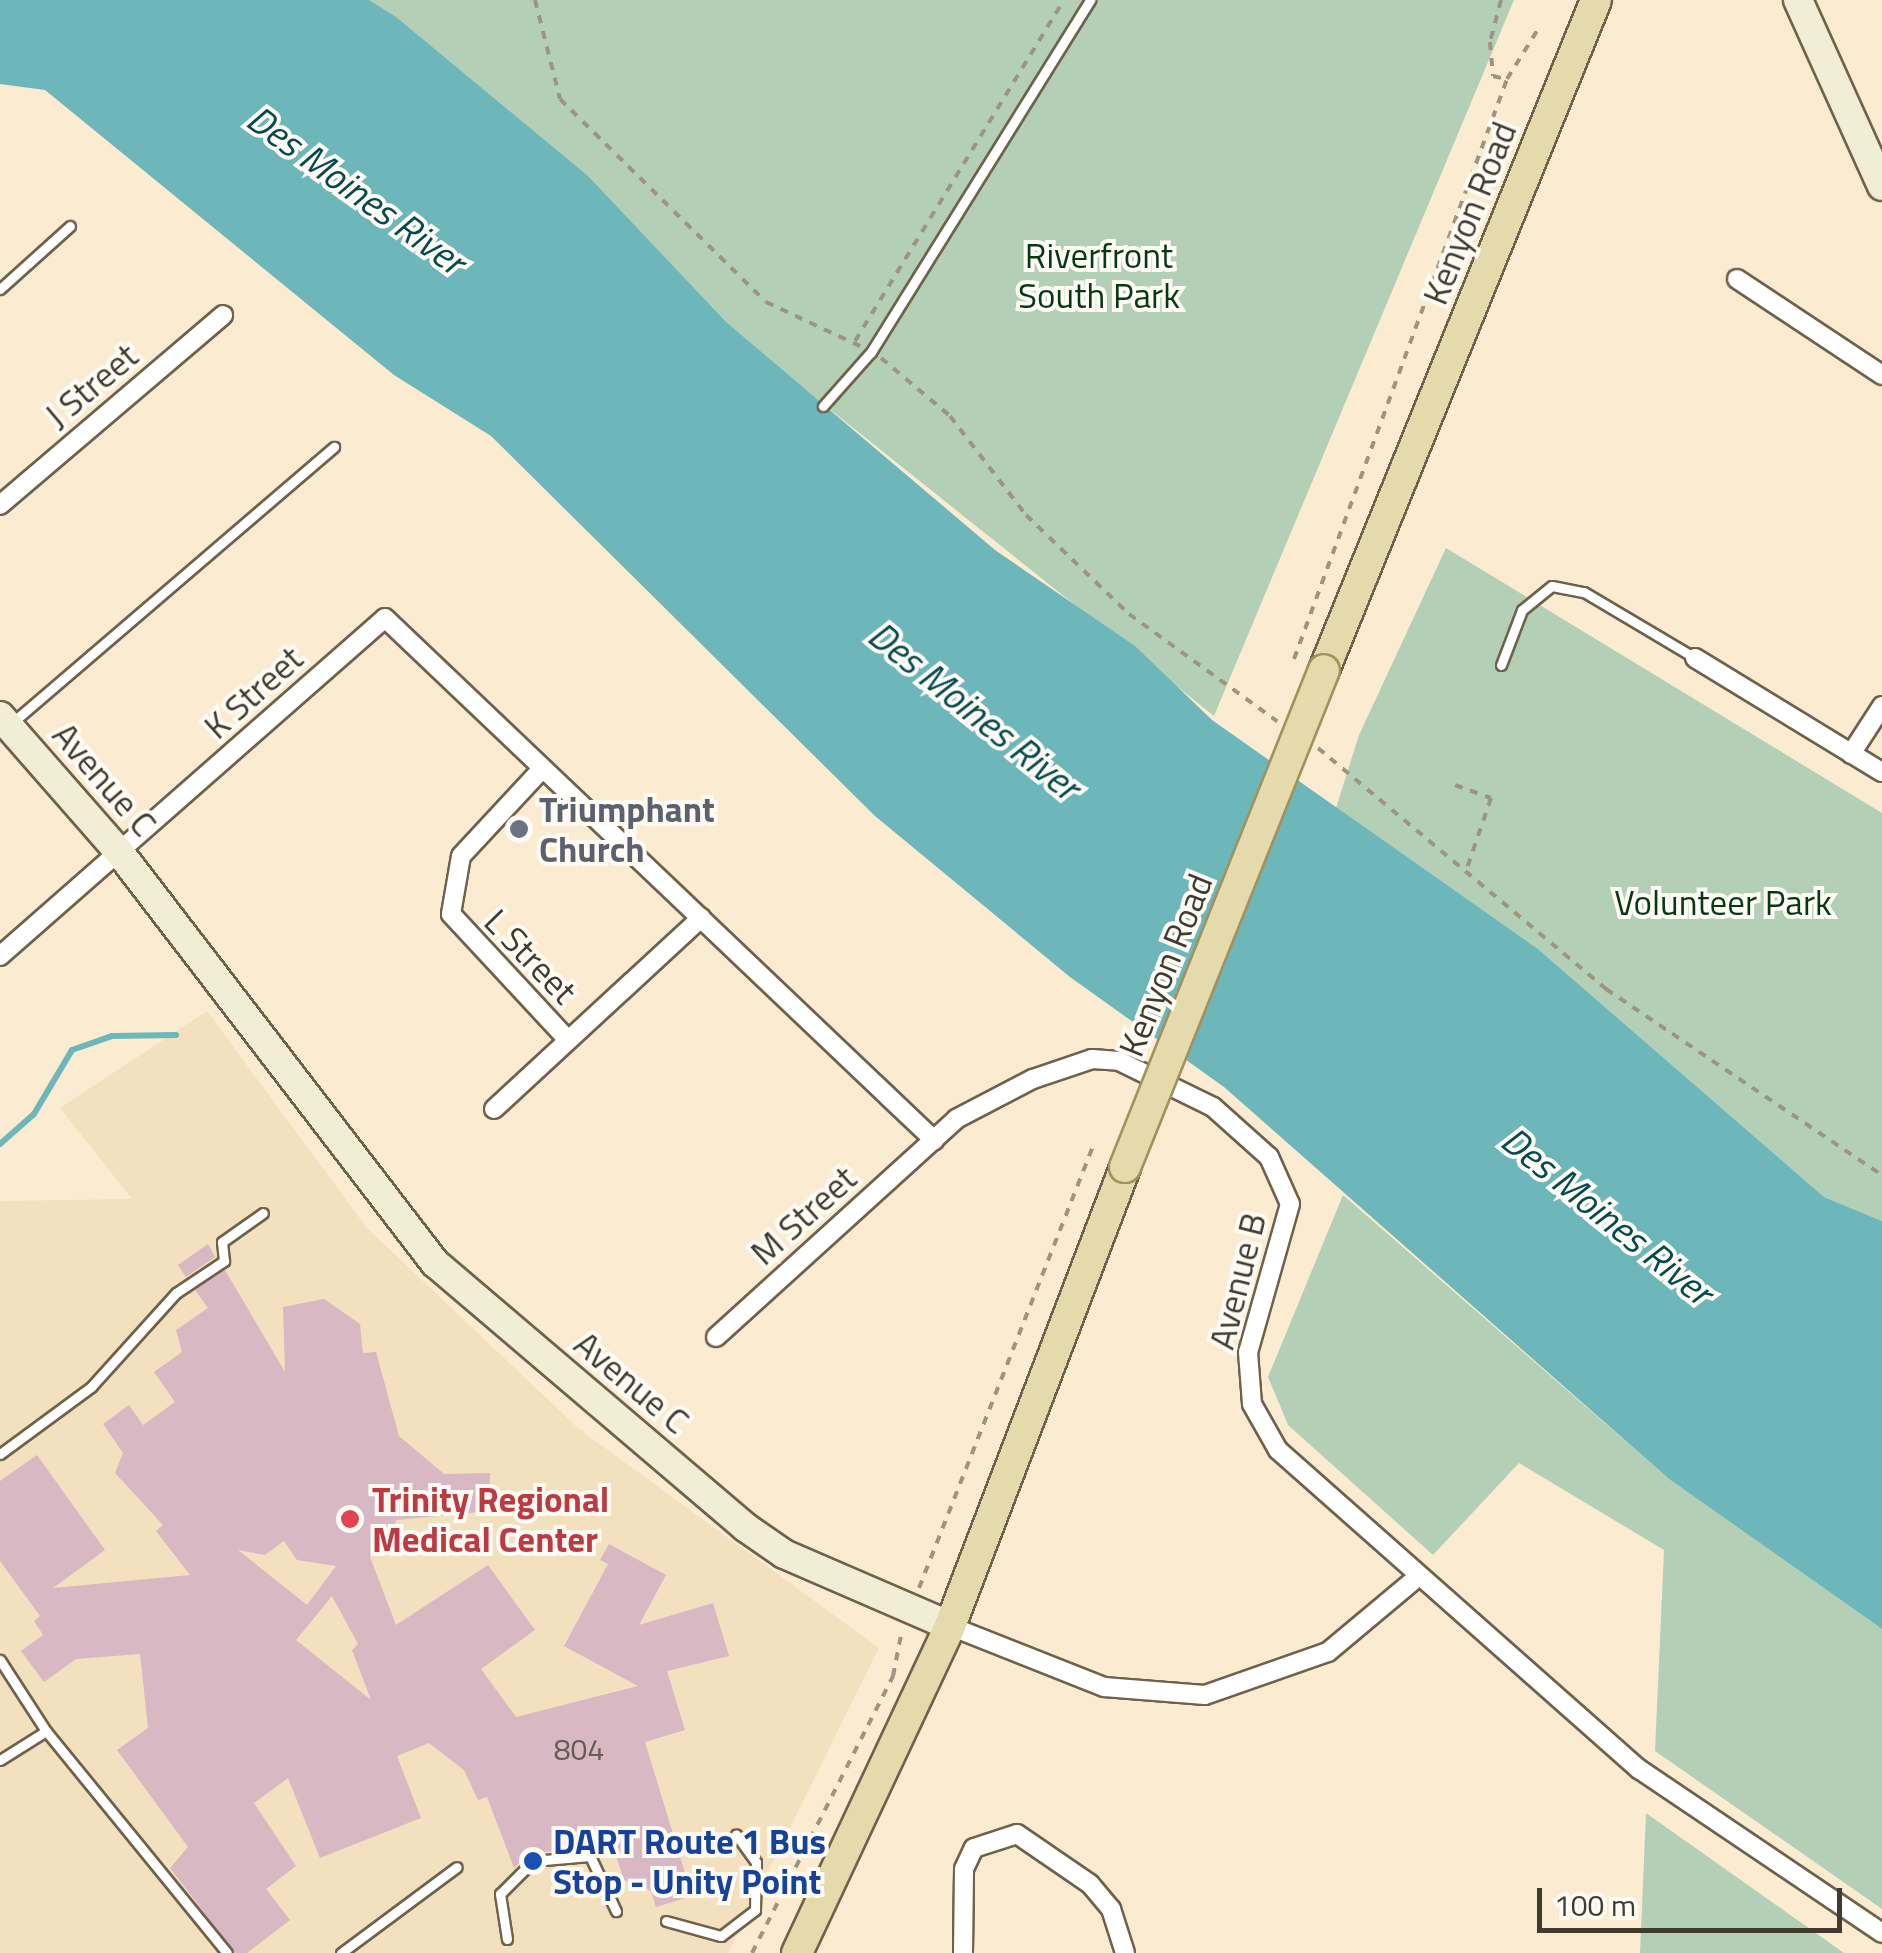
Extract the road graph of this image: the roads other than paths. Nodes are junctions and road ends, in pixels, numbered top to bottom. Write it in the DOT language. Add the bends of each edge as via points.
graph roads {
  1 [pos="1090,0"];
  2 [pos="1596,0"];
  3 [pos="1798,0"];
  4 [pos="1882,186"];
  5 [pos="70,226"];
  6 [pos="1737,279"];
  7 [pos="0,289"];
  8 [pos="224,315"];
  9 [pos="1882,375"];
  10 [pos="823,406"];
  11 [pos="334,447"];
  12 [pos="0,505"];
  13 [pos="1695,658"];
  14 [pos="1501,664"];
  15 [pos="1882,706"];
  16 [pos="3,725"];
  17 [pos="1851,754"];
  18 [pos="541,770"];
  19 [pos="1882,772"];
  20 [pos="120,853"];
  21 [pos="701,918"];
  22 [pos="0,956"];
  23 [pos="567,1039"];
  24 [pos="494,1109"];
  25 [pos="934,1140"];
  26 [pos="263,1213"];
  27 [pos="716,1337"];
  28 [pos="0,1454"];
  29 [pos="1419,1576"];
  30 [pos="950,1626"];
  31 [pos="0,1660"];
  32 [pos="46,1731"];
  33 [pos="0,1760"];
  34 [pos="736,1834"];
  35 [pos="457,1867"];
  36 [pos="616,1911"];
  37 [pos="666,1921"];
  38 [pos="1882,1933"];
  39 [pos="506,1939"];
  40 [pos="227,1953"];
  41 [pos="341,1953"];
  42 [pos="796,1953"];
  43 [pos="963,1953"];
  44 [pos="1125,1953"];
  1 -- 10 [label="lane" via="871,352"];
  2 -- 30 [label="main road, Kenyon Road, bridge" via="1125,1166"];
  3 -- 4 [label="street"];
  5 -- 7 [label="lane"];
  6 -- 9 [label="street"];
  8 -- 12 [label="street, J Street"];
  11 -- 16 [label="lane"];
  13 -- 14 [label="lane" via="1584,592 1552,586 1522,610"];
  13 -- 17 [label="street"];
  15 -- 17 [label="street"];
  16 -- 20 [label="street, Avenue C"];
  17 -- 19 [label="street"];
  18 -- 20 [label="street, K Street" via="384,618"];
  18 -- 21 [label="street"];
  18 -- 23 [label="street, L Street" via="461,856 451,914"];
  20 -- 22 [label="street, K Street"];
  20 -- 30 [label="street, Avenue C" via="435,1263 745,1527"];
  21 -- 23 [label="street, L Street"];
  21 -- 25 [label="street"];
  23 -- 24 [label="street, L Street"];
  25 -- 27 [label="street, M Street"];
  25 -- 29 [label="street, Avenue B" via="990,1100 1092,1059 1118,1061 1249,1133 1290,1204 1248,1352 1252,1404 1278,1450"];
  26 -- 28 [label="lane" via="222,1242 224,1261 176,1293 91,1387"];
  29 -- 30 [label="street, Avenue C" via="1328,1652 1205,1695 1104,1687"];
  29 -- 38 [label="street, Avenue B" via="1639,1769"];
  30 -- 42 [label="main road, Kenyon Road"];
  31 -- 32 [label="lane"];
  32 -- 33 [label="lane"];
  32 -- 40 [label="lane"];
  34 -- 37 [label="lane" via="756,1862 755,1910 721,1936"];
  35 -- 41 [label="lane"];
  36 -- 39 [label="lane" via="590,1856 533,1861 500,1894"];
  43 -- 44 [label="street" via="968,1858 991,1836 1017,1834 1090,1884 1111,1909"];
}
